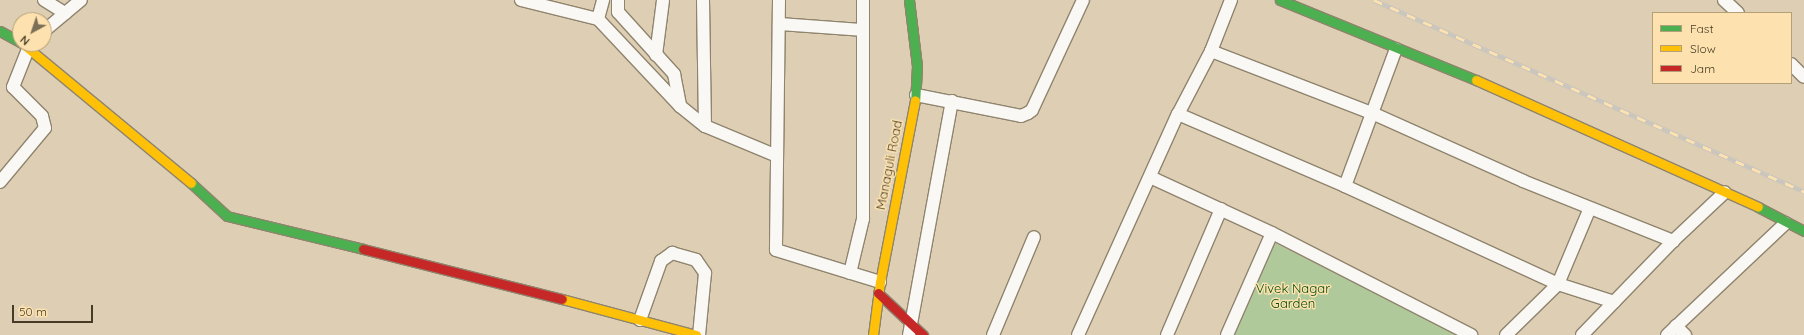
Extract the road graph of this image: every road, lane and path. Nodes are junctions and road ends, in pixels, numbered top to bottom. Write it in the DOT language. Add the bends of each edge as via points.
graph roads {
  1 [pos="44,0"];
  2 [pos="80,0"];
  3 [pos="603,0"];
  4 [pos="618,0"];
  5 [pos="663,0"];
  6 [pos="703,0"];
  7 [pos="779,0"];
  8 [pos="863,0"];
  9 [pos="908,0"];
  10 [pos="1083,0"];
  11 [pos="1231,0"];
  12 [pos="1280,0"];
  13 [pos="1724,0"];
  14 [pos="529,1"];
  15 [pos="1737,12"];
  16 [pos="65,13"];
  17 [pos="598,18"];
  18 [pos="52,24"];
  19 [pos="779,24"];
  20 [pos="862,30"];
  21 [pos="0,31"];
  22 [pos="12,37"];
  23 [pos="1396,49"];
  24 [pos="1211,51"];
  25 [pos="23,52"];
  26 [pos="33,52"];
  27 [pos="656,55"];
  28 [pos="1792,65"];
  29 [pos="1804,77"];
  30 [pos="916,95"];
  31 [pos="952,101"];
  32 [pos="680,106"];
  33 [pos="1372,113"];
  34 [pos="1178,114"];
  35 [pos="705,126"];
  36 [pos="777,156"];
  37 [pos="1150,176"];
  38 [pos="0,182"];
  39 [pos="1345,186"];
  40 [pos="1725,192"];
  41 [pos="1590,208"];
  42 [pos="1221,209"];
  43 [pos="1786,223"];
  44 [pos="1804,231"];
  45 [pos="1272,233"];
  46 [pos="1034,237"];
  47 [pos="1673,241"];
  48 [pos="850,273"];
  49 [pos="1558,284"];
  50 [pos="879,287"];
  51 [pos="1614,302"];
  52 [pos="640,320"];
  53 [pos="910,322"];
  54 [pos="1676,326"];
  55 [pos="698,335"];
  56 [pos="873,335"];
  57 [pos="909,335"];
  58 [pos="923,335"];
  59 [pos="992,335"];
  60 [pos="1078,335"];
  61 [pos="1167,335"];
  62 [pos="1227,335"];
  63 [pos="1471,335"];
  64 [pos="1506,335"];
  65 [pos="1582,335"];
  66 [pos="1667,335"];
  67 [pos="1685,335"];
  1 -- 16 [label="street"];
  2 -- 16 [label="street"];
  3 -- 17 [label="street"];
  4 -- 27 [label="street" via="618,12"];
  5 -- 27 [label="street"];
  6 -- 35 [label="street"];
  7 -- 19 [label="street"];
  8 -- 20 [label="street"];
  9 -- 30 [label="street, Managuli Road" via="917,66"];
  10 -- 31 [label="street" via="1028,114 1021,116"];
  11 -- 24 [label="street"];
  12 -- 23 [label="street"];
  13 -- 15 [label="street"];
  14 -- 17 [label="street"];
  16 -- 18 [label="street"];
  17 -- 32 [label="street"];
  19 -- 20 [label="street"];
  19 -- 36 [label="street"];
  20 -- 48 [label="street" via="863,219"];
  21 -- 22 [label="street"];
  23 -- 33 [label="street"];
  23 -- 40 [label="street" via="1478,81"];
  24 -- 33 [label="street"];
  24 -- 34 [label="street"];
  25 -- 38 [label="street" via="13,87 42,116 45,128"];
  26 -- 52 [label="street" via="47,66 168,162 227,216"];
  27 -- 32 [label="street" via="674,74"];
  28 -- 29 [label="street"];
  30 -- 31 [label="street"];
  30 -- 50 [label="street, Managuli Road"];
  31 -- 53 [label="street"];
  32 -- 35 [label="street"];
  33 -- 39 [label="street"];
  33 -- 41 [label="street" via="1522,181"];
  34 -- 37 [label="street"];
  34 -- 39 [label="street"];
  35 -- 36 [label="street"];
  36 -- 48 [label="street" via="776,250"];
  37 -- 42 [label="street"];
  37 -- 60 [label="street"];
  39 -- 49 [label="street"];
  40 -- 43 [label="street"];
  40 -- 47 [label="street"];
  41 -- 47 [label="street"];
  41 -- 49 [label="street"];
  42 -- 45 [label="street"];
  42 -- 61 [label="street"];
  43 -- 44 [label="street"];
  43 -- 54 [label="street"];
  45 -- 62 [label="street"];
  45 -- 63 [label="street"];
  46 -- 59 [label="street"];
  47 -- 51 [label="street"];
  48 -- 50 [label="street"];
  49 -- 51 [label="street"];
  49 -- 64 [label="street"];
  50 -- 53 [label="street"];
  50 -- 56 [label="street, Managuli Road"];
  51 -- 65 [label="street"];
  52 -- 55 [label="street"];
  52 -- 55 [label="street" via="661,261 672,253 696,260 705,273"];
  53 -- 57 [label="street"];
  53 -- 58 [label="street"];
  54 -- 66 [label="street"];
  54 -- 67 [label="street"];
}
